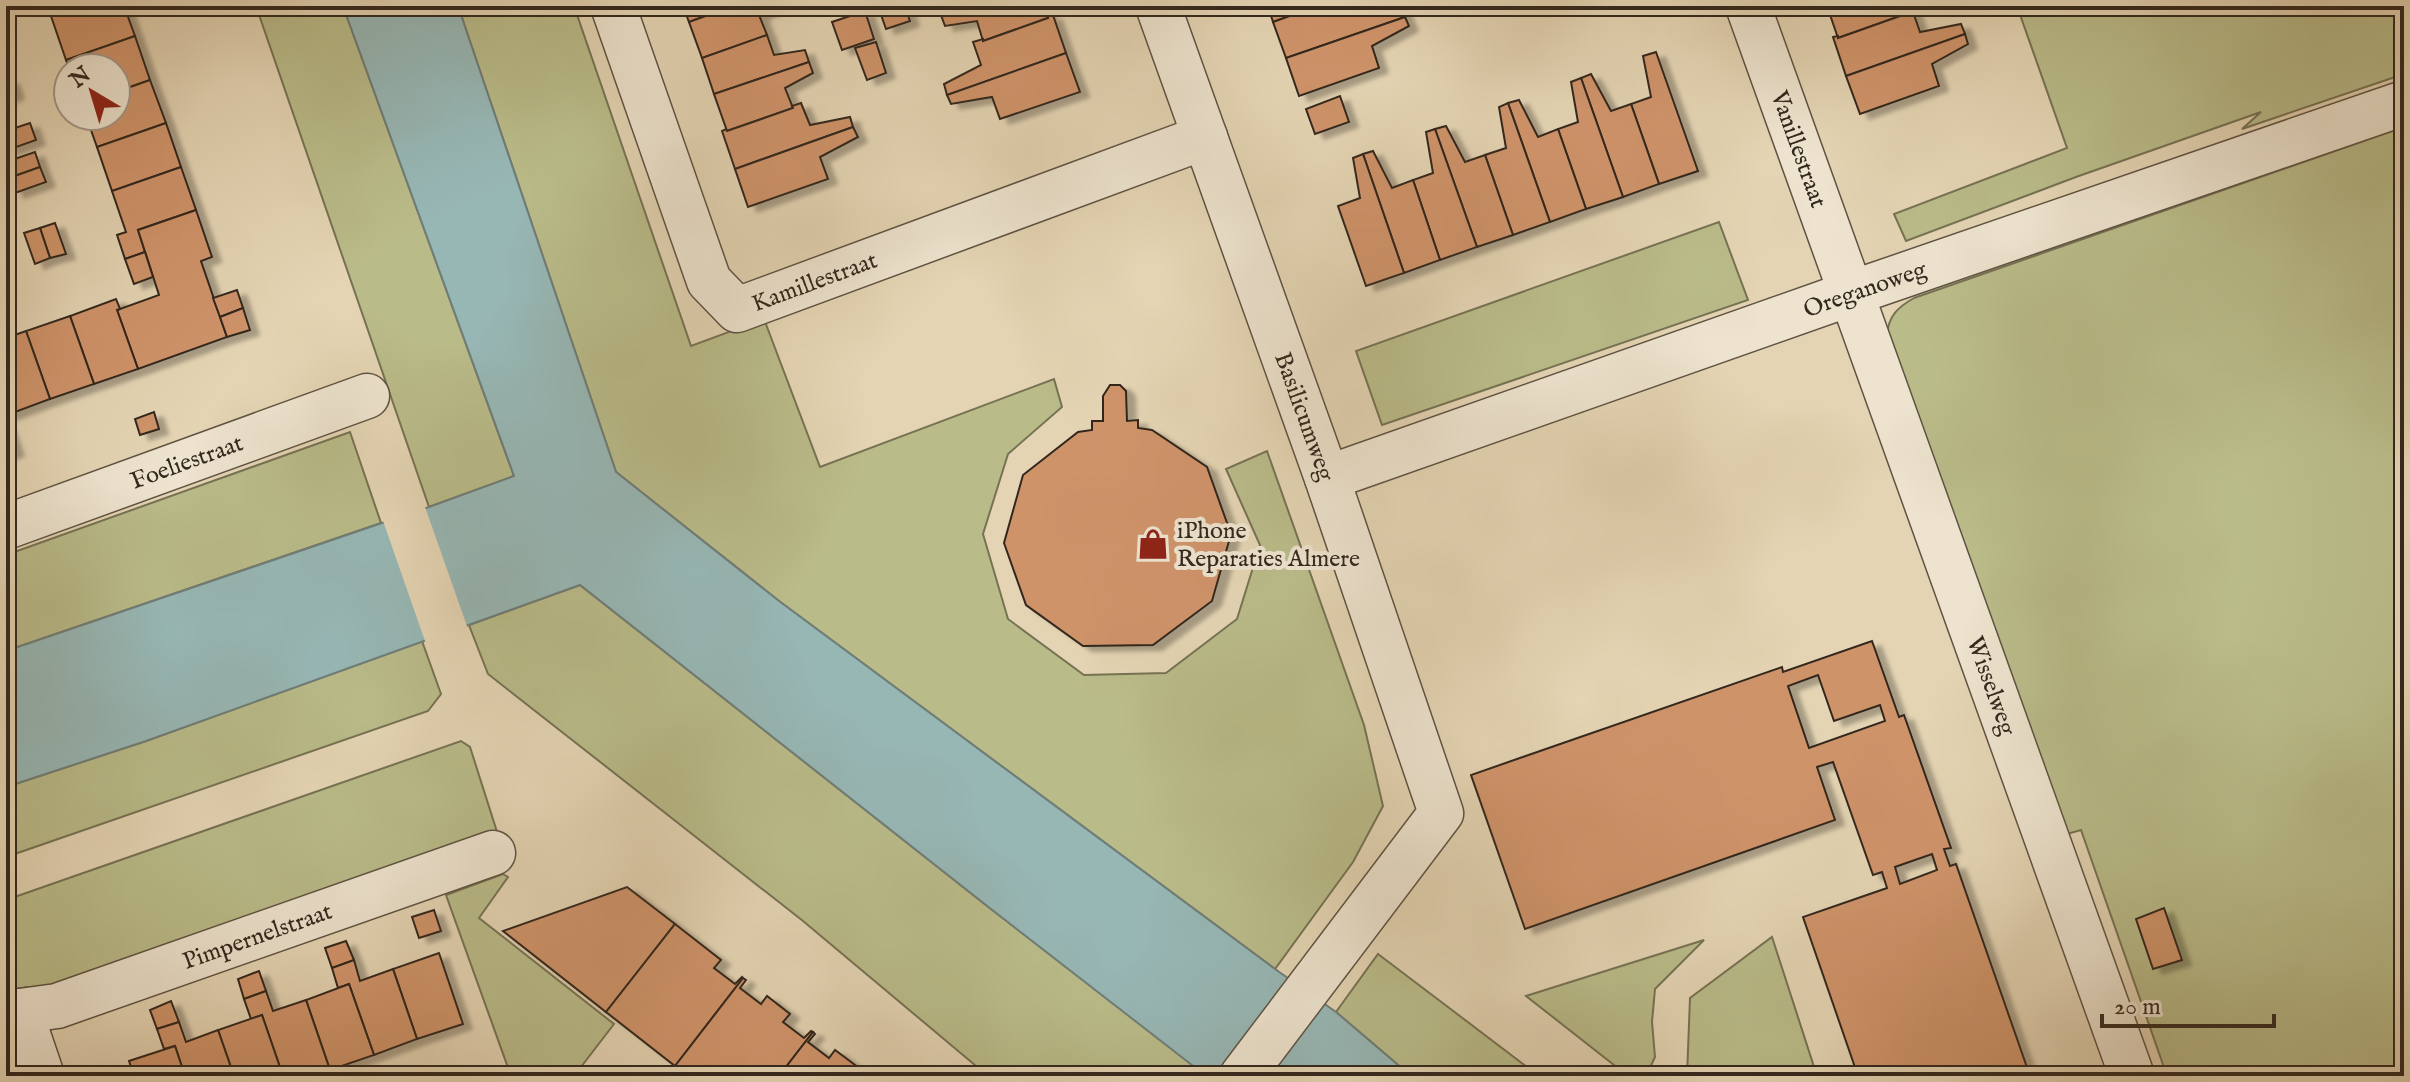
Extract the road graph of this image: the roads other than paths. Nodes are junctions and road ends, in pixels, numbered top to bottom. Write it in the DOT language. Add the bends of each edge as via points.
graph roads {
  1 [pos="613,6"];
  2 [pos="1158,6"];
  3 [pos="1748,6"];
  4 [pos="2404,103"];
  5 [pos="1205,137"];
  6 [pos="1852,293"];
  7 [pos="367,396"];
  8 [pos="1327,478"];
  9 [pos="6,527"];
  10 [pos="493,853"];
  11 [pos="13,1013"];
  12 [pos="42,1076"];
  13 [pos="1242,1076"];
  14 [pos="2132,1076"];
  1 -- 5 [label="street, Kamillestraat" via="709,281 737,310"];
  2 -- 5 [label="street, Basilicumweg"];
  3 -- 6 [label="street, Vanillestraat"];
  4 -- 6 [label="street, Oreganoweg"];
  5 -- 8 [label="street, Basilicumweg"];
  6 -- 8 [label="street, Oreganoweg"];
  6 -- 14 [label="street, Wisselweg"];
  7 -- 9 [label="street, Foeliestraat"];
  8 -- 13 [label="street, Basilicumweg" via="1441,813"];
  10 -- 11 [label="street, Pimpernelstraat" via="57,1006"];
  11 -- 12 [label="street, Pimpernelstraat"];
}
